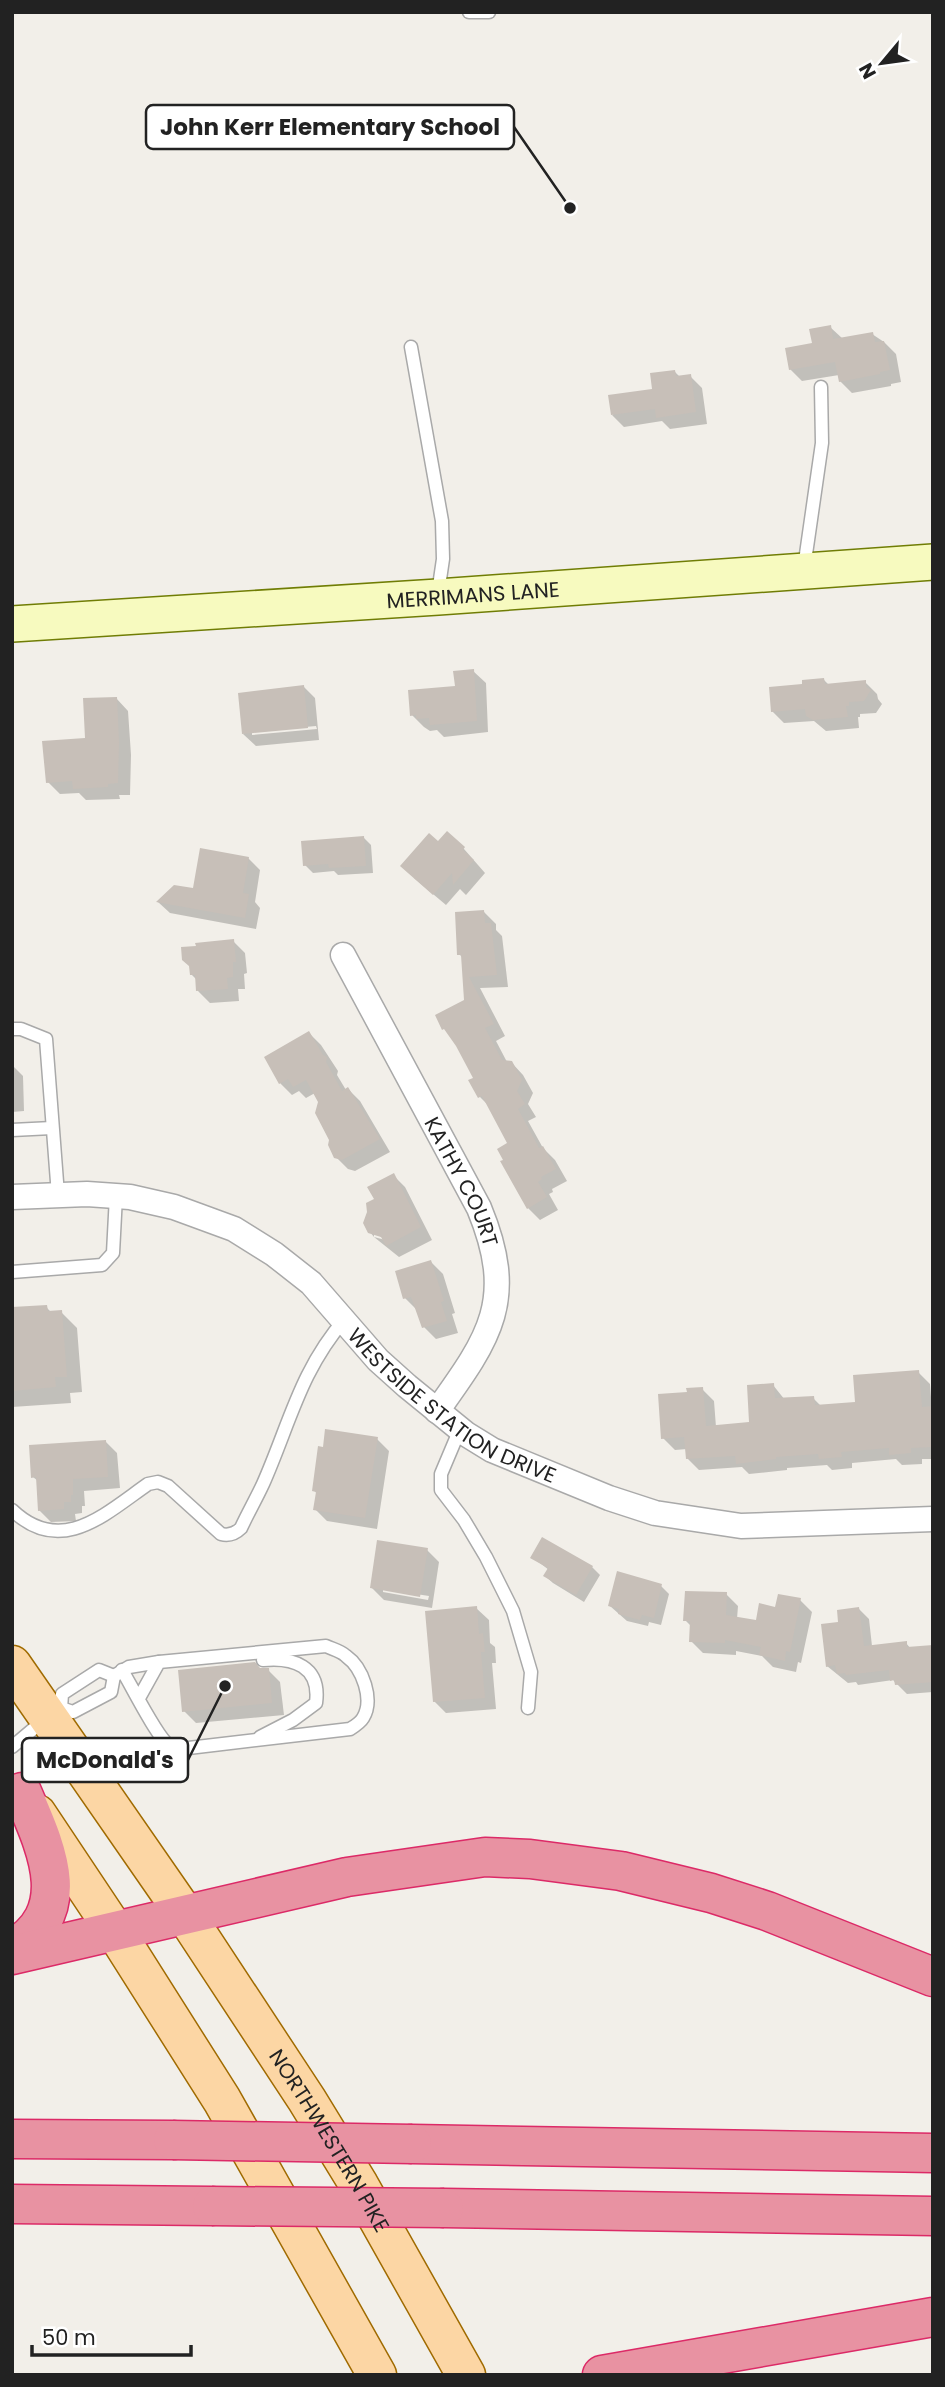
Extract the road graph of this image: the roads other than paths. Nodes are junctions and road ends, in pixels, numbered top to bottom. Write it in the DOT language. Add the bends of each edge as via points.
graph roads {
  1 [pos="469,12"];
  2 [pos="489,12"];
  3 [pos="411,347"];
  4 [pos="821,387"];
  5 [pos="933,562"];
  6 [pos="803,572"];
  7 [pos="438,597"];
  8 [pos="12,624"];
  9 [pos="343,955"];
  10 [pos="12,1029"];
  11 [pos="52,1128"];
  12 [pos="12,1130"];
  13 [pos="58,1195"];
  14 [pos="116,1196"];
  15 [pos="12,1198"];
  16 [pos="12,1272"];
  17 [pos="345,1319"];
  18 [pos="438,1411"];
  19 [pos="460,1429"];
  20 [pos="12,1510"];
  21 [pos="933,1519"];
  22 [pos="166,1661"];
  23 [pos="12,1665"];
  24 [pos="118,1672"];
  25 [pos="139,1698"];
  26 [pos="528,1708"];
  27 [pos="55,1712"];
  28 [pos="250,1741"];
  29 [pos="12,1747"];
  30 [pos="17,1784"];
  31 [pos="184,1913"];
  32 [pos="115,1931"];
  33 [pos="12,1949"];
  34 [pos="12,1955"];
  35 [pos="933,1977"];
  36 [pos="12,2139"];
  37 [pos="933,2153"];
  38 [pos="12,2204"];
  39 [pos="933,2216"];
  40 [pos="933,2317"];
  41 [pos="614,2373"];
  42 [pos="377,2375"];
  43 [pos="466,2375"];
  1 -- 2 [label="lane"];
  3 -- 7 [label="lane" via="442,521"];
  4 -- 6 [label="lane" via="822,443"];
  5 -- 6 [label="main road, MERRIMANS LANE"];
  6 -- 7 [label="main road, MERRIMANS LANE"];
  7 -- 8 [label="main road, MERRIMANS LANE"];
  9 -- 18 [label="street, KATHY COURT" via="480,1208 495,1256 493,1321 471,1364"];
  10 -- 11 [label="lane" via="46,1039"];
  11 -- 12 [label="lane"];
  11 -- 13 [label="lane"];
  13 -- 14 [label="street, WESTSIDE STATION DRIVE"];
  13 -- 15 [label="street, WESTSIDE STATION DRIVE"];
  14 -- 16 [label="lane" via="113,1253 102,1265"];
  14 -- 17 [label="street, WESTSIDE STATION DRIVE" via="174,1207 234,1229 311,1283"];
  17 -- 18 [label="street, WESTSIDE STATION DRIVE" via="378,1360"];
  17 -- 20 [label="lane" via="316,1358 292,1405 263,1482 236,1533 220,1534 158,1482 148,1484 87,1526 65,1531 43,1530"];
  18 -- 19 [label="street, WESTSIDE STATION DRIVE"];
  19 -- 21 [label="street, WESTSIDE STATION DRIVE" via="492,1450 655,1513 741,1526"];
  19 -- 26 [label="lane" via="441,1475 441,1490 486,1556 513,1611 531,1672"];
  22 -- 24 [label="lane"];
  22 -- 25 [label="lane"];
  22 -- 28 [label="lane" via="186,1667 284,1660 301,1665 318,1691 316,1703"];
  22 -- 28 [label="lane" via="326,1646 355,1665 365,1685 368,1707 356,1725"];
  23 -- 27 [label="main road, NORTHWESTERN PIKE"];
  24 -- 25 [label="lane"];
  24 -- 27 [label="lane" via="92,1674 62,1694"];
  24 -- 27 [label="lane" via="111,1692 73,1713"];
  25 -- 28 [label="lane" via="168,1745 180,1749"];
  27 -- 29 [label="lane"];
  27 -- 31 [label="main road, NORTHWESTERN PIKE"];
  30 -- 32 [label="main road"];
  30 -- 33 [label="highway" via="42,1838 51,1894 42,1926"];
  31 -- 32 [label="highway"];
  31 -- 35 [label="highway" via="347,1877 485,1857 530,1859 621,1871 711,1893"];
  31 -- 43 [label="main road, NORTHWESTERN PIKE" via="359,2185"];
  32 -- 34 [label="highway"];
  32 -- 42 [label="main road" via="222,2100"];
  36 -- 37 [label="highway, bridge"];
  38 -- 39 [label="highway, bridge"];
  40 -- 41 [label="highway"];
}
